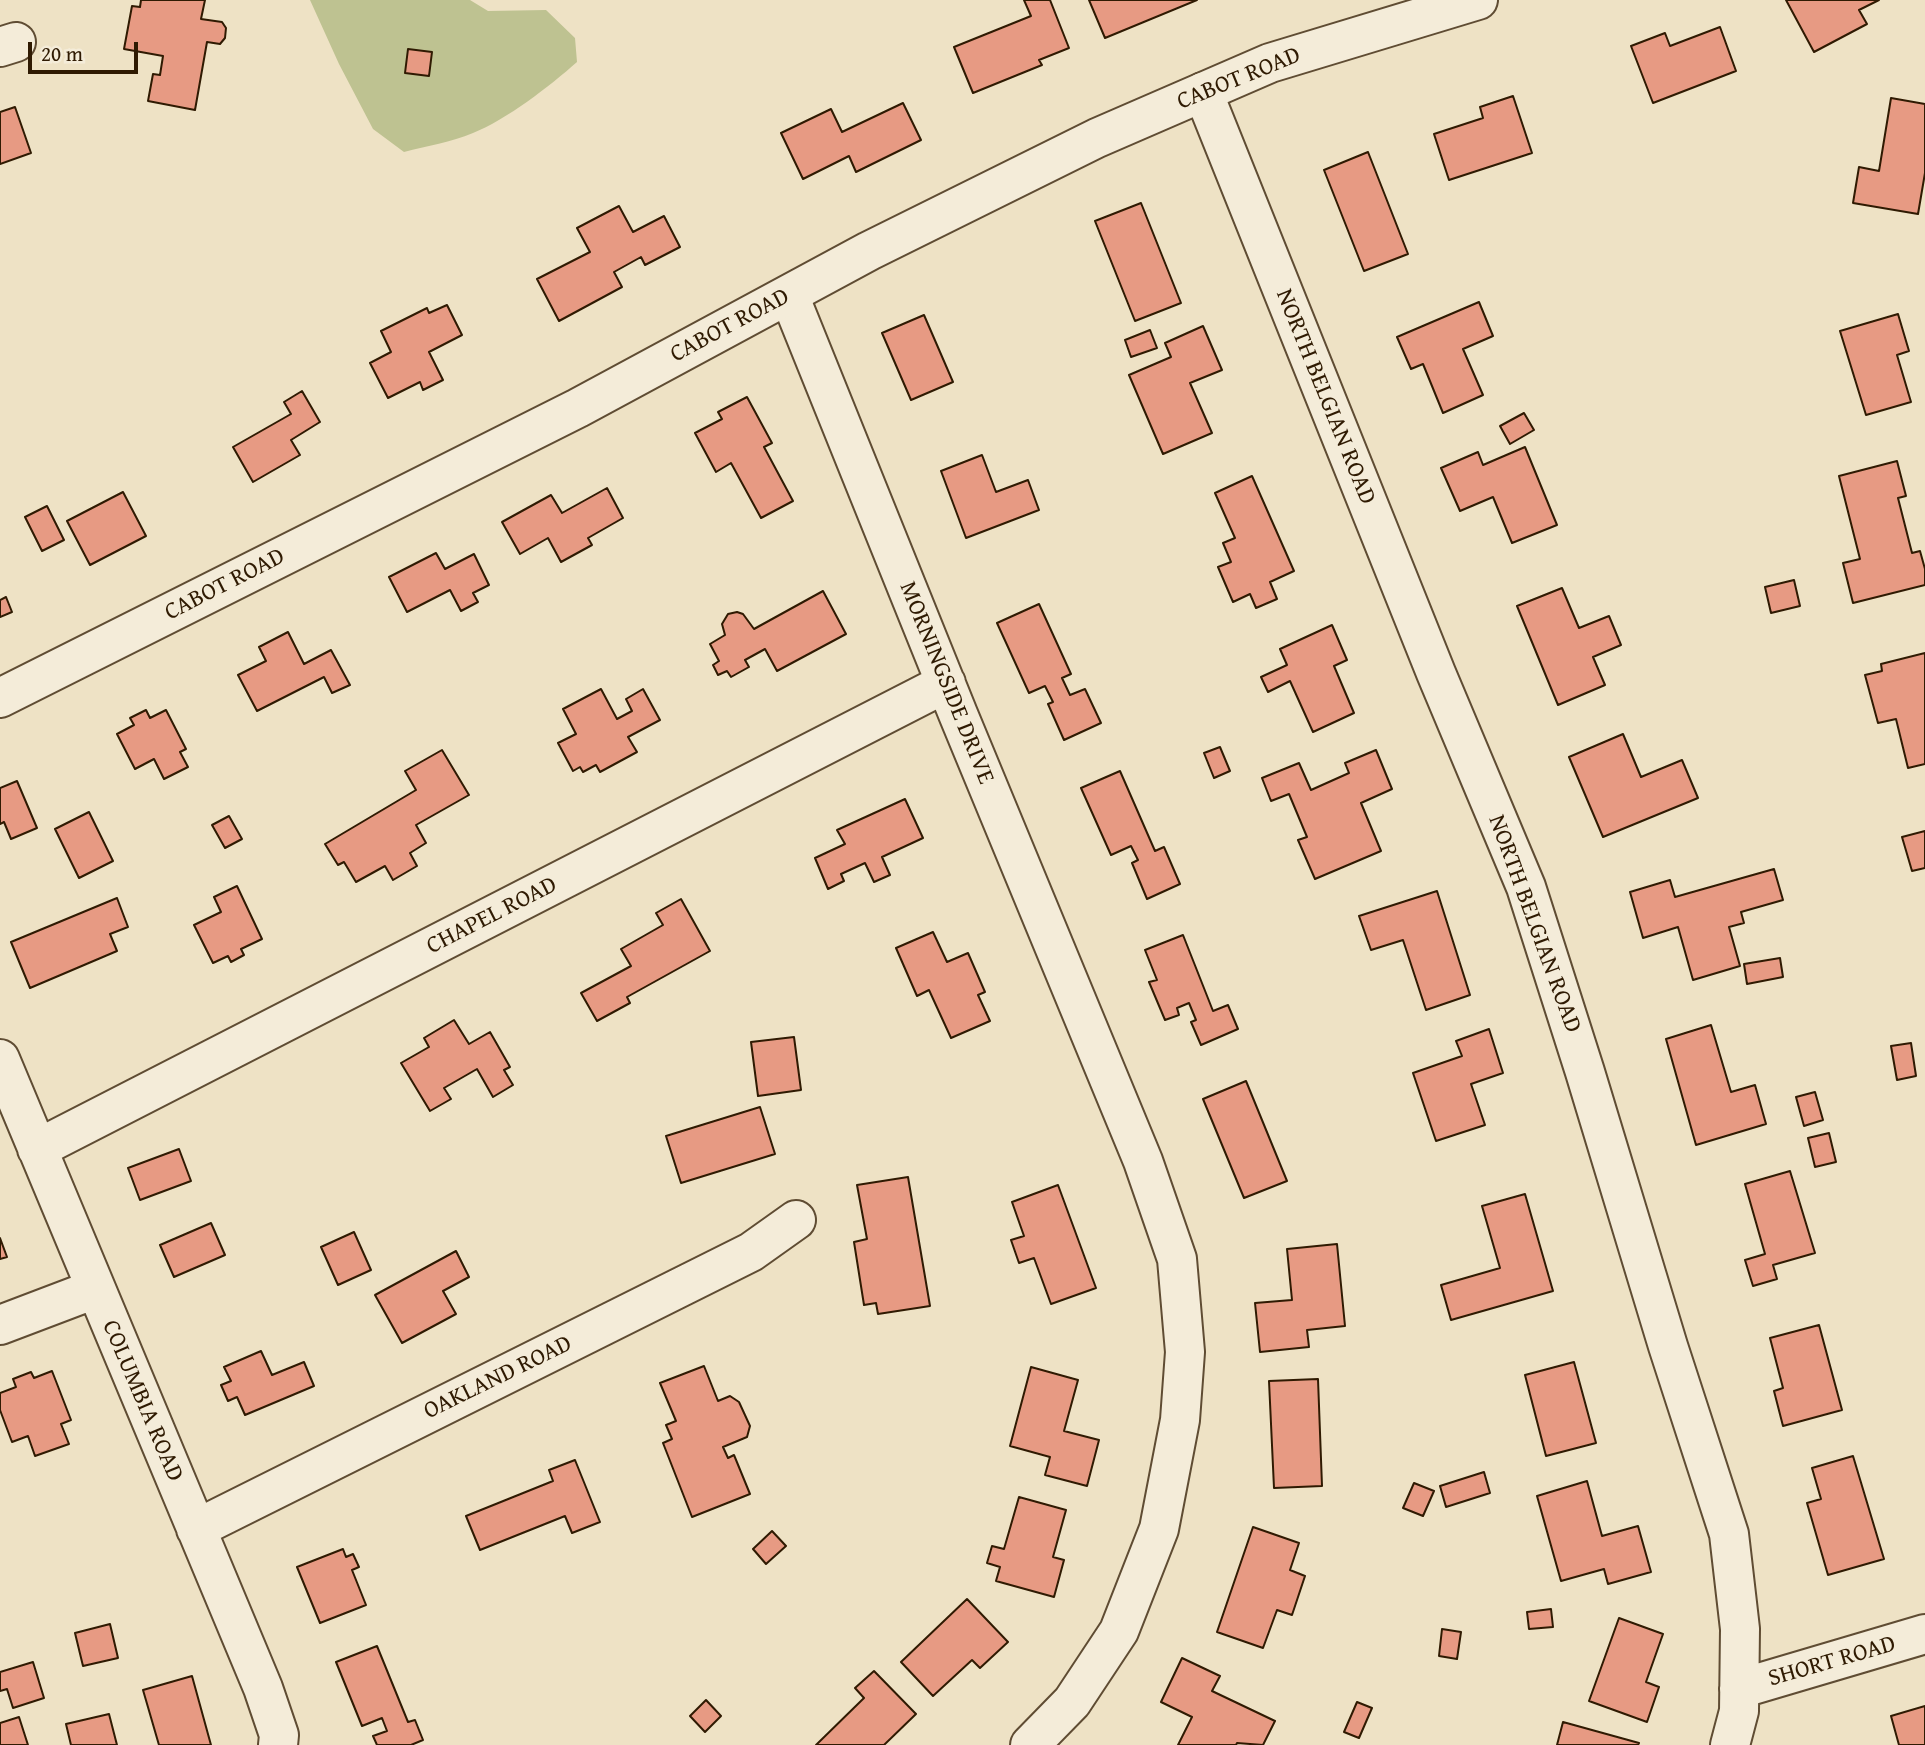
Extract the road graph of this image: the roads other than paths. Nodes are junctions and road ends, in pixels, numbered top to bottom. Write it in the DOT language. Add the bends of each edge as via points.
graph roads {
  1 [pos="1478,0"];
  2 [pos="1203,92"];
  3 [pos="789,295"];
  4 [pos="946,683"];
  5 [pos="0,698"];
  6 [pos="0,1059"];
  7 [pos="37,1149"];
  8 [pos="796,1220"];
  9 [pos="95,1289"];
  10 [pos="0,1325"];
  11 [pos="196,1529"];
  12 [pos="1925,1634"];
  13 [pos="1739,1689"];
  14 [pos="278,1745"];
  15 [pos="1030,1745"];
  16 [pos="1730,1745"];
  1 -- 2 [label="street, CABOT ROAD" via="1270,63"];
  2 -- 3 [label="street, CABOT ROAD" via="1097,138"];
  2 -- 13 [label="street, NORTH BELGIAN ROAD" via="1526,887 1729,1534 1740,1629"];
  3 -- 4 [label="street, MORNINGSIDE DRIVE"];
  3 -- 5 [label="street, CABOT ROAD" via="578,408"];
  4 -- 7 [label="street, CHAPEL ROAD"];
  4 -- 15 [label="street, MORNINGSIDE DRIVE" via="1143,1161 1177,1259 1185,1352 1180,1420 1159,1530 1119,1631 1072,1702"];
  6 -- 7 [label="street, COLUMBIA ROAD"];
  7 -- 9 [label="street, COLUMBIA ROAD"];
  8 -- 11 [label="street, OAKLAND ROAD" via="751,1252"];
  9 -- 10 [label="street"];
  9 -- 11 [label="street, COLUMBIA ROAD"];
  11 -- 14 [label="street, COLUMBIA ROAD" via="263,1688 279,1735"];
  12 -- 13 [label="street, SHORT ROAD"];
  13 -- 16 [label="street, NORTH BELGIAN ROAD"];
}
